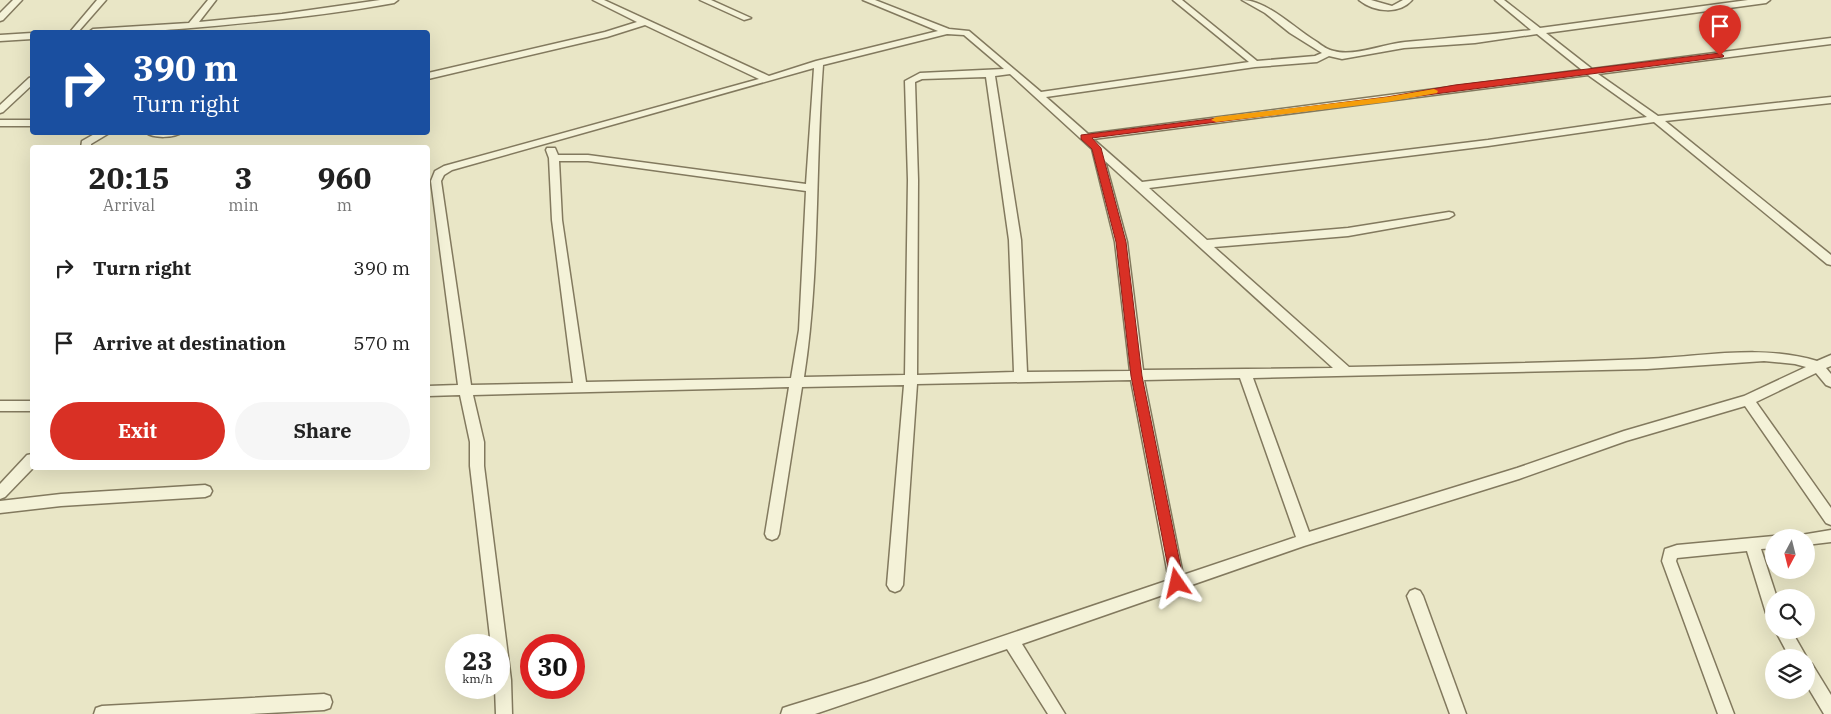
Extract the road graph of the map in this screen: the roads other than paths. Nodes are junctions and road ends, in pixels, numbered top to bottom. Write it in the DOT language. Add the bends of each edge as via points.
graph roads {
  1 [pos="18,0"];
  2 [pos="102,0"];
  3 [pos="212,0"];
  4 [pos="394,0"];
  5 [pos="597,0"];
  6 [pos="704,0"];
  7 [pos="867,0"];
  8 [pos="890,0"];
  9 [pos="1177,0"];
  10 [pos="1246,0"];
  11 [pos="1363,0"];
  12 [pos="1408,0"];
  13 [pos="1500,0"];
  14 [pos="1766,0"];
  15 [pos="351,4"];
  16 [pos="876,4"];
  17 [pos="0,18"];
  18 [pos="747,18"];
  19 [pos="216,23"];
  20 [pos="643,23"];
  21 [pos="192,25"];
  22 [pos="76,30"];
  23 [pos="121,30"];
  24 [pos="211,30"];
  25 [pos="947,31"];
  26 [pos="1537,32"];
  27 [pos="30,36"];
  28 [pos="0,38"];
  29 [pos="1831,41"];
  30 [pos="1328,54"];
  31 [pos="819,63"];
  32 [pos="1255,64"];
  33 [pos="1012,71"];
  34 [pos="1590,72"];
  35 [pos="990,74"];
  36 [pos="430,76"];
  37 [pos="768,79"];
  38 [pos="30,82"];
  39 [pos="1039,95"];
  40 [pos="1831,100"];
  41 [pos="0,110"];
  42 [pos="1656,118"];
  43 [pos="0,123"];
  44 [pos="30,123"];
  45 [pos="99,135"];
  46 [pos="1085,137"];
  47 [pos="547,141"];
  48 [pos="86,145"];
  49 [pos="1097,148"];
  50 [pos="554,158"];
  51 [pos="1140,186"];
  52 [pos="811,188"];
  53 [pos="1449,215"];
  54 [pos="1203,244"];
  55 [pos="1829,258"];
  56 [pos="1824,363"];
  57 [pos="1346,372"];
  58 [pos="1245,374"];
  59 [pos="1137,376"];
  60 [pos="1021,377"];
  61 [pos="911,380"];
  62 [pos="796,382"];
  63 [pos="1831,382"];
  64 [pos="580,388"];
  65 [pos="466,390"];
  66 [pos="430,391"];
  67 [pos="1748,400"];
  68 [pos="0,406"];
  69 [pos="30,406"];
  70 [pos="30,461"];
  71 [pos="205,491"];
  72 [pos="0,493"];
  73 [pos="0,507"];
  74 [pos="1831,519"];
  75 [pos="772,534"];
  76 [pos="1831,536"];
  77 [pos="1815,538"];
  78 [pos="1304,540"];
  79 [pos="1765,543"];
  80 [pos="1752,545"];
  81 [pos="1177,583"];
  82 [pos="895,585"];
  83 [pos="1766,589"];
  84 [pos="1415,596"];
  85 [pos="1010,640"];
  86 [pos="1815,684"];
  87 [pos="324,702"];
  88 [pos="1831,710"];
  89 [pos="102,714"];
  90 [pos="504,714"];
  91 [pos="789,714"];
  92 [pos="1057,714"];
  93 [pos="1458,714"];
  94 [pos="1726,714"];
  1 -- 17 [label="street"];
  2 -- 22 [label="street"];
  3 -- 21 [label="street"];
  4 -- 15 [label="street"];
  5 -- 20 [label="street"];
  6 -- 18 [label="street"];
  7 -- 16 [label="street"];
  8 -- 16 [label="street"];
  9 -- 32 [label="street"];
  10 -- 30 [label="street" via="1268,11 1293,32"];
  11 -- 12 [label="street" via="1385,9 1402,6"];
  13 -- 26 [label="street"];
  14 -- 26 [label="street"];
  15 -- 19 [label="street"];
  16 -- 25 [label="street"];
  19 -- 21 [label="street"];
  19 -- 24 [label="street"];
  20 -- 36 [label="street"];
  20 -- 37 [label="street"];
  21 -- 23 [label="street"];
  25 -- 31 [label="street"];
  25 -- 33 [label="street" via="966,33"];
  26 -- 30 [label="street" via="1404,45 1342,56"];
  26 -- 34 [label="street"];
  27 -- 28 [label="street"];
  29 -- 34 [label="street"];
  30 -- 32 [label="street" via="1317,59"];
  31 -- 37 [label="street"];
  31 -- 52 [label="street"];
  32 -- 39 [label="street"];
  33 -- 35 [label="street"];
  33 -- 39 [label="street"];
  34 -- 42 [label="street"];
  34 -- 46 [label="street"];
  35 -- 60 [label="street" via="1015,240"];
  35 -- 61 [label="street" via="920,76 910,81 913,200"];
  37 -- 47 [label="street"];
  38 -- 41 [label="street"];
  39 -- 46 [label="street"];
  40 -- 42 [label="street"];
  42 -- 51 [label="street" via="1488,143"];
  42 -- 55 [label="street"];
  43 -- 44 [label="street"];
  45 -- 48 [label="street"];
  46 -- 49 [label="street"];
  47 -- 50 [label="street"];
  47 -- 65 [label="street" via="448,168 439,174 436,181"];
  49 -- 51 [label="street"];
  49 -- 59 [label="street" via="1121,242"];
  50 -- 52 [label="street" via="588,158"];
  50 -- 64 [label="street" via="557,220"];
  51 -- 54 [label="street"];
  52 -- 62 [label="street" via="805,330"];
  53 -- 54 [label="street" via="1348,232"];
  54 -- 57 [label="street"];
  56 -- 57 [label="street" via="1764,356 1647,364"];
  56 -- 63 [label="street"];
  56 -- 67 [label="street"];
  57 -- 58 [label="street"];
  58 -- 59 [label="street"];
  58 -- 78 [label="street"];
  59 -- 60 [label="street"];
  59 -- 81 [label="street"];
  60 -- 61 [label="street"];
  61 -- 62 [label="street"];
  61 -- 82 [label="street"];
  62 -- 64 [label="street"];
  62 -- 75 [label="street"];
  64 -- 65 [label="street"];
  65 -- 66 [label="street"];
  65 -- 90 [label="street" via="477,442"];
  67 -- 74 [label="street"];
  67 -- 78 [label="street" via="1624,436 1519,474"];
  68 -- 69 [label="street"];
  70 -- 72 [label="street"];
  71 -- 73 [label="street"];
  76 -- 77 [label="street"];
  78 -- 81 [label="street"];
  79 -- 80 [label="street"];
  80 -- 83 [label="street"];
  80 -- 94 [label="street" via="1670,554 1669,561"];
  81 -- 85 [label="street"];
  84 -- 93 [label="street"];
  85 -- 91 [label="street"];
  85 -- 92 [label="street"];
  86 -- 88 [label="street"];
  87 -- 89 [label="street"];
}
